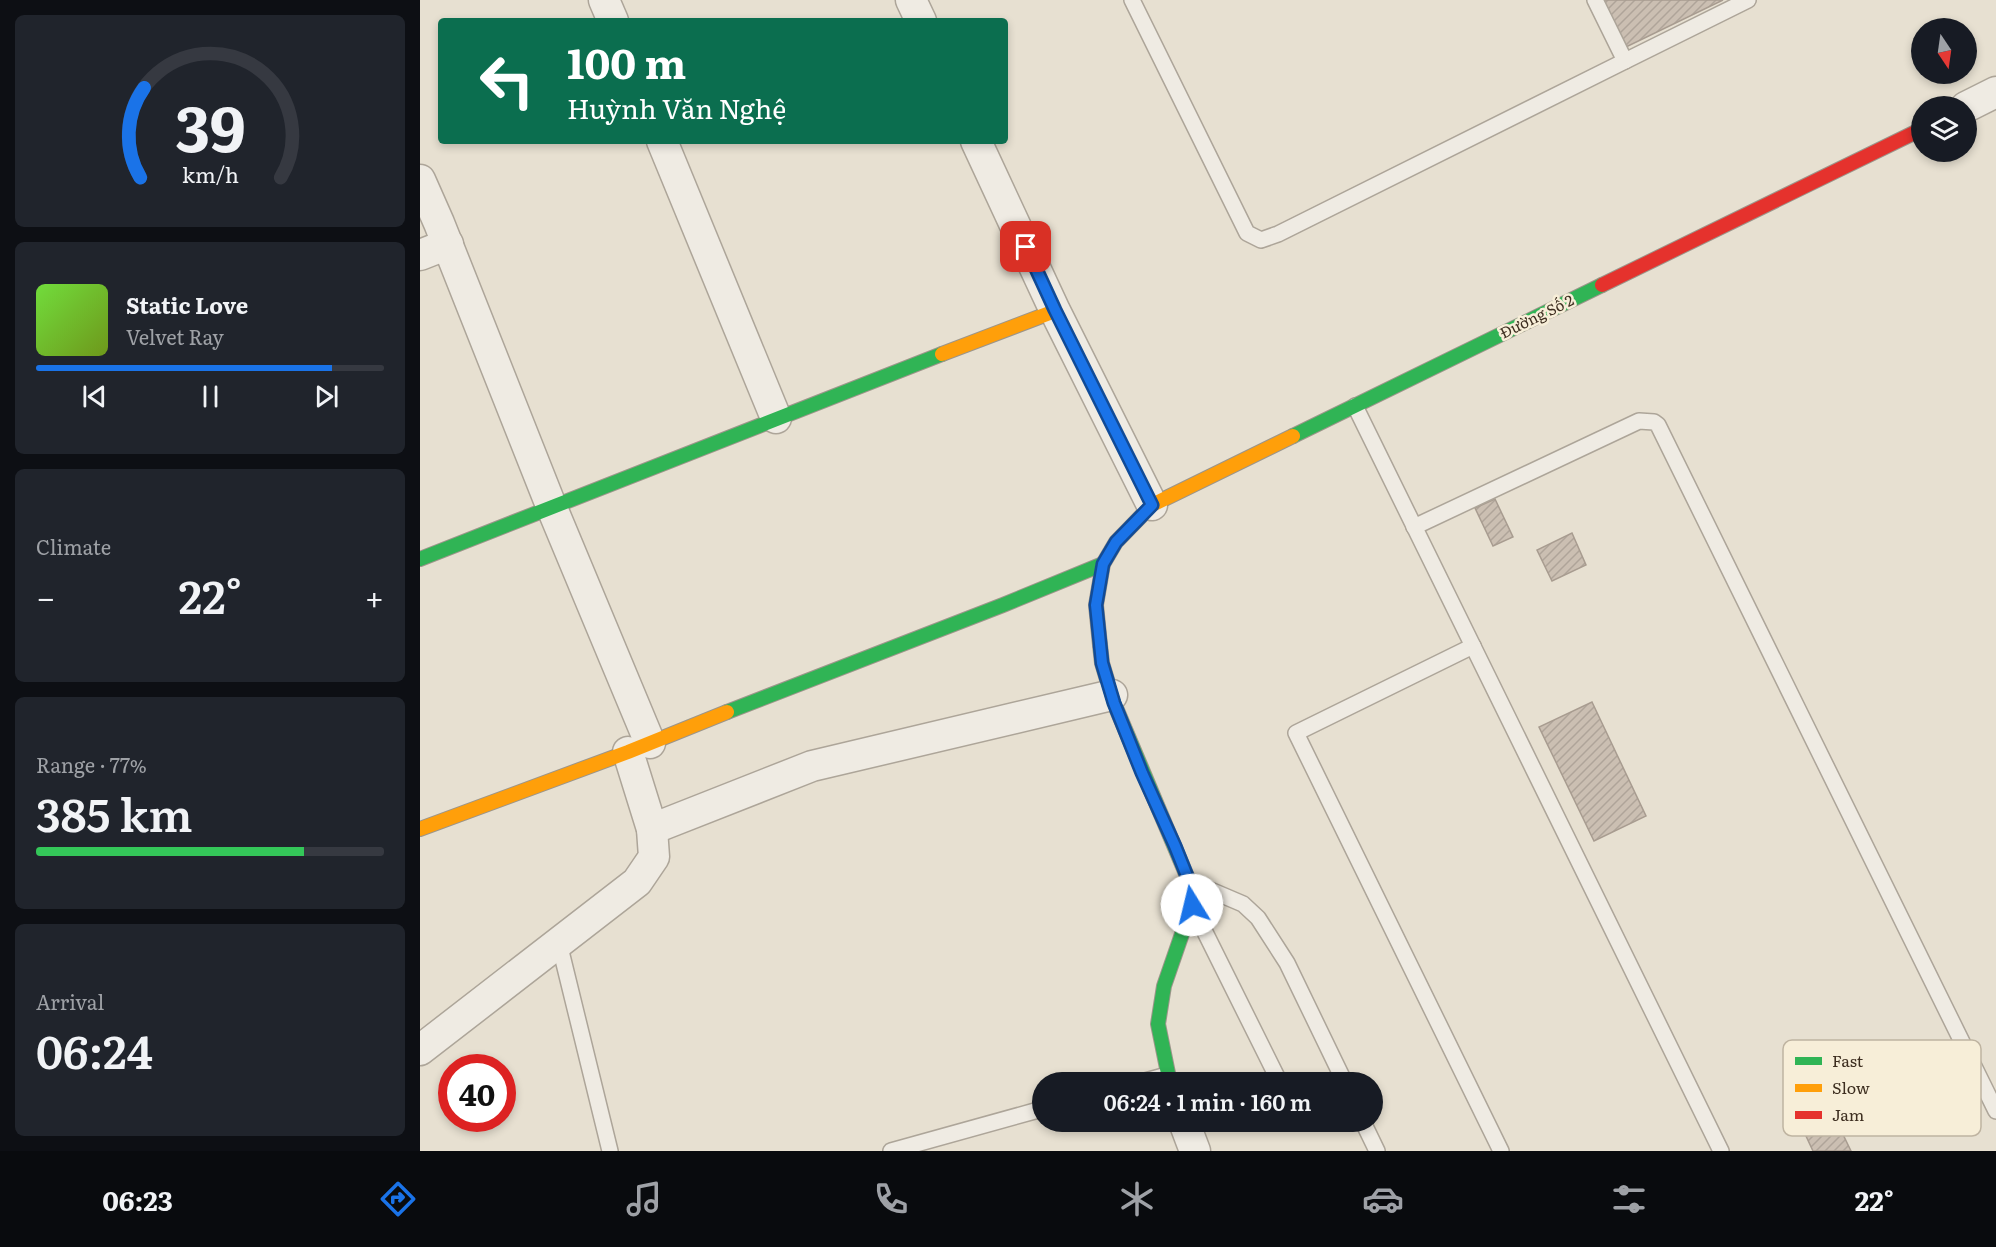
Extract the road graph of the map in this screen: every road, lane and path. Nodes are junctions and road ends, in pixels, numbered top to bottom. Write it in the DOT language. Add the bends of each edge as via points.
graph roads {
  1 [pos="604,0"];
  2 [pos="911,0"];
  3 [pos="1132,0"];
  4 [pos="1595,0"];
  5 [pos="1748,0"];
  6 [pos="612,18"];
  7 [pos="920,18"];
  8 [pos="1625,61"];
  9 [pos="1996,93"];
  10 [pos="1977,102"];
  11 [pos="1911,134"];
  12 [pos="663,144"];
  13 [pos="977,144"];
  14 [pos="420,180"];
  15 [pos="448,244"];
  16 [pos="420,255"];
  17 [pos="1055,310"];
  18 [pos="1355,406"];
  19 [pos="776,418"];
  20 [pos="1152,505"];
  21 [pos="552,508"];
  22 [pos="1414,527"];
  23 [pos="420,559"];
  24 [pos="1103,564"];
  25 [pos="1473,646"];
  26 [pos="1112,695"];
  27 [pos="639,747"];
  28 [pos="420,829"];
  29 [pos="652,830"];
  30 [pos="1189,881"];
  31 [pos="1192,905"];
  32 [pos="559,943"];
  33 [pos="1961,1040"];
  34 [pos="420,1050"];
  35 [pos="1167,1072"];
  36 [pos="1275,1072"];
  37 [pos="1340,1072"];
  38 [pos="1981,1081"];
  39 [pos="1996,1111"];
  40 [pos="1032,1112"];
  41 [pos="1188,1132"];
  42 [pos="1368,1132"];
  43 [pos="610,1151"];
  44 [pos="891,1151"];
  45 [pos="1195,1151"];
  46 [pos="1377,1151"];
  47 [pos="1501,1151"];
  48 [pos="1721,1151"];
  1 -- 6 [label="street"];
  2 -- 7 [label="street"];
  3 -- 8 [label="lane" via="1247,233 1261,240"];
  4 -- 8 [label="lane"];
  5 -- 8 [label="lane"];
  9 -- 10 [label="street"];
  11 -- 18 [label="street, Đường Số 2"];
  12 -- 19 [label="street"];
  13 -- 17 [label="street"];
  14 -- 15 [label="street"];
  15 -- 16 [label="street"];
  15 -- 21 [label="street"];
  17 -- 19 [label="street"];
  17 -- 20 [label="street"];
  18 -- 20 [label="street, Đường Số 2"];
  18 -- 22 [label="lane"];
  19 -- 21 [label="street"];
  20 -- 24 [label="street, Đường Số 2" via="1116,542"];
  21 -- 23 [label="street"];
  21 -- 27 [label="street"];
  22 -- 25 [label="lane"];
  22 -- 33 [label="lane" via="1639,421 1658,425"];
  24 -- 26 [label="street" via="1096,605 1102,663"];
  24 -- 27 [label="street"];
  25 -- 47 [label="lane" via="1296,733"];
  25 -- 48 [label="lane"];
  26 -- 29 [label="street" via="812,766"];
  26 -- 30 [label="street"];
  27 -- 28 [label="street"];
  27 -- 29 [label="street"];
  29 -- 32 [label="street" via="654,857 637,882"];
  30 -- 31 [label="street"];
  30 -- 37 [label="lane" via="1243,904 1258,918 1287,963"];
  31 -- 35 [label="street" via="1164,986 1158,1024"];
  31 -- 36 [label="lane"];
  32 -- 34 [label="street"];
  32 -- 43 [label="lane"];
  38 -- 39 [label="lane"];
  40 -- 44 [label="lane"];
  41 -- 45 [label="street"];
  42 -- 46 [label="lane"];
}
